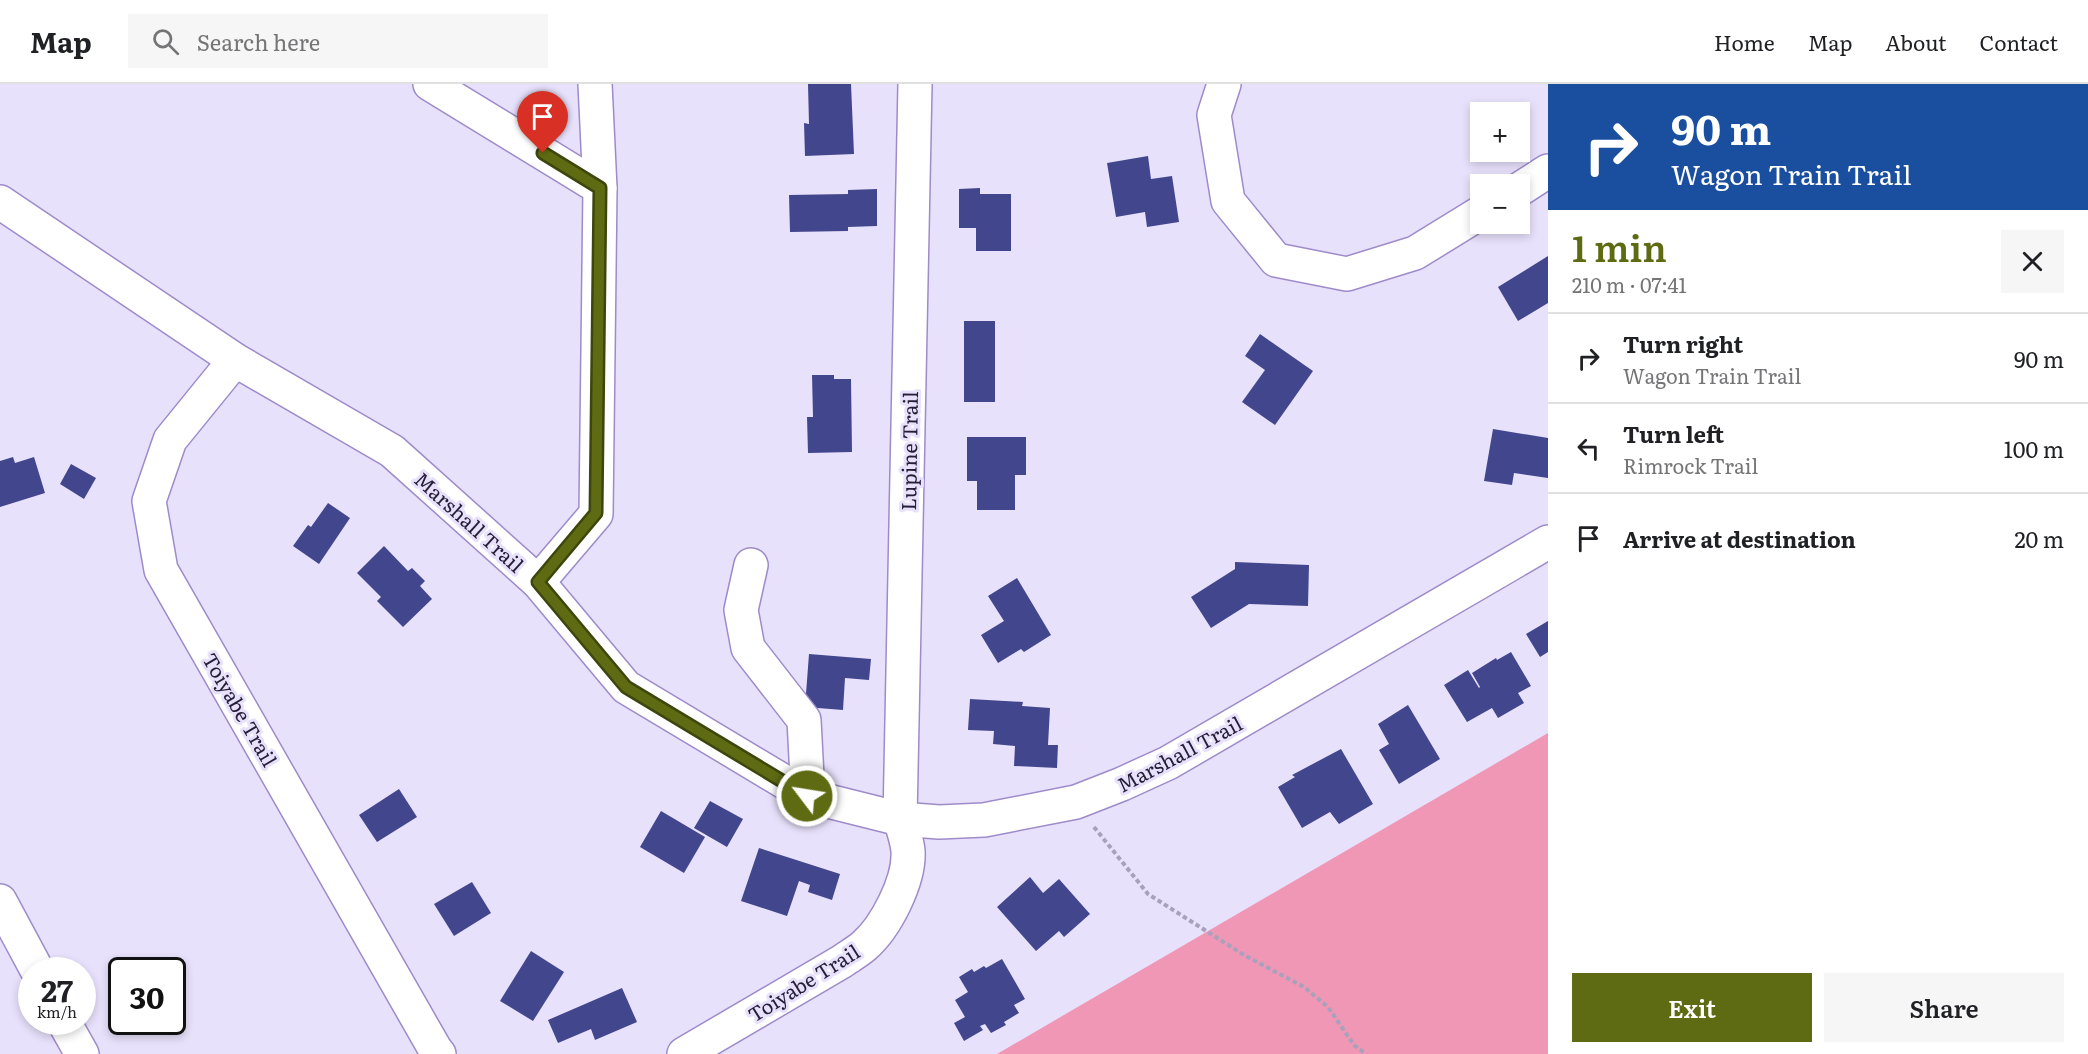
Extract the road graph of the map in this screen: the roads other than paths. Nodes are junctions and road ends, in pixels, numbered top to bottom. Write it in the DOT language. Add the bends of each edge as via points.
graph roads {
  1 [pos="430,84"];
  2 [pos="595,84"];
  3 [pos="915,84"];
  4 [pos="1224,84"];
  5 [pos="1548,171"];
  6 [pos="1530,183"];
  7 [pos="600,188"];
  8 [pos="0,202"];
  9 [pos="1470,219"];
  10 [pos="235,360"];
  11 [pos="1548,542"];
  12 [pos="751,565"];
  13 [pos="538,582"];
  14 [pos="807,796"];
  15 [pos="900,819"];
  16 [pos="0,901"];
  17 [pos="30,957"];
  18 [pos="71,1035"];
  19 [pos="82,1054"];
  20 [pos="439,1054"];
  21 [pos="684,1054"];
  1 -- 7 [label="street"];
  2 -- 7 [label="street"];
  3 -- 15 [label="street, Lupine Trail"];
  4 -- 9 [label="street" via="1214,115 1228,201 1276,260 1347,274 1415,253"];
  5 -- 6 [label="street"];
  7 -- 13 [label="street" via="596,513"];
  8 -- 10 [label="street, Marshall Trail"];
  10 -- 13 [label="street, Marshall Trail" via="392,451"];
  10 -- 20 [label="street, Toiyabe Trail" via="170,440 149,501 161,570"];
  11 -- 15 [label="street, Marshall Trail" via="1168,763 1122,784 1076,802 984,820"];
  12 -- 14 [label="street" via="741,610 748,648 804,720"];
  13 -- 14 [label="street, Marshall Trail" via="626,687"];
  14 -- 15 [label="street, Marshall Trail"];
  15 -- 21 [label="street, Toiyabe Trail" via="908,850 906,872 896,902 865,945"];
  16 -- 17 [label="street"];
  18 -- 19 [label="street"];
}
